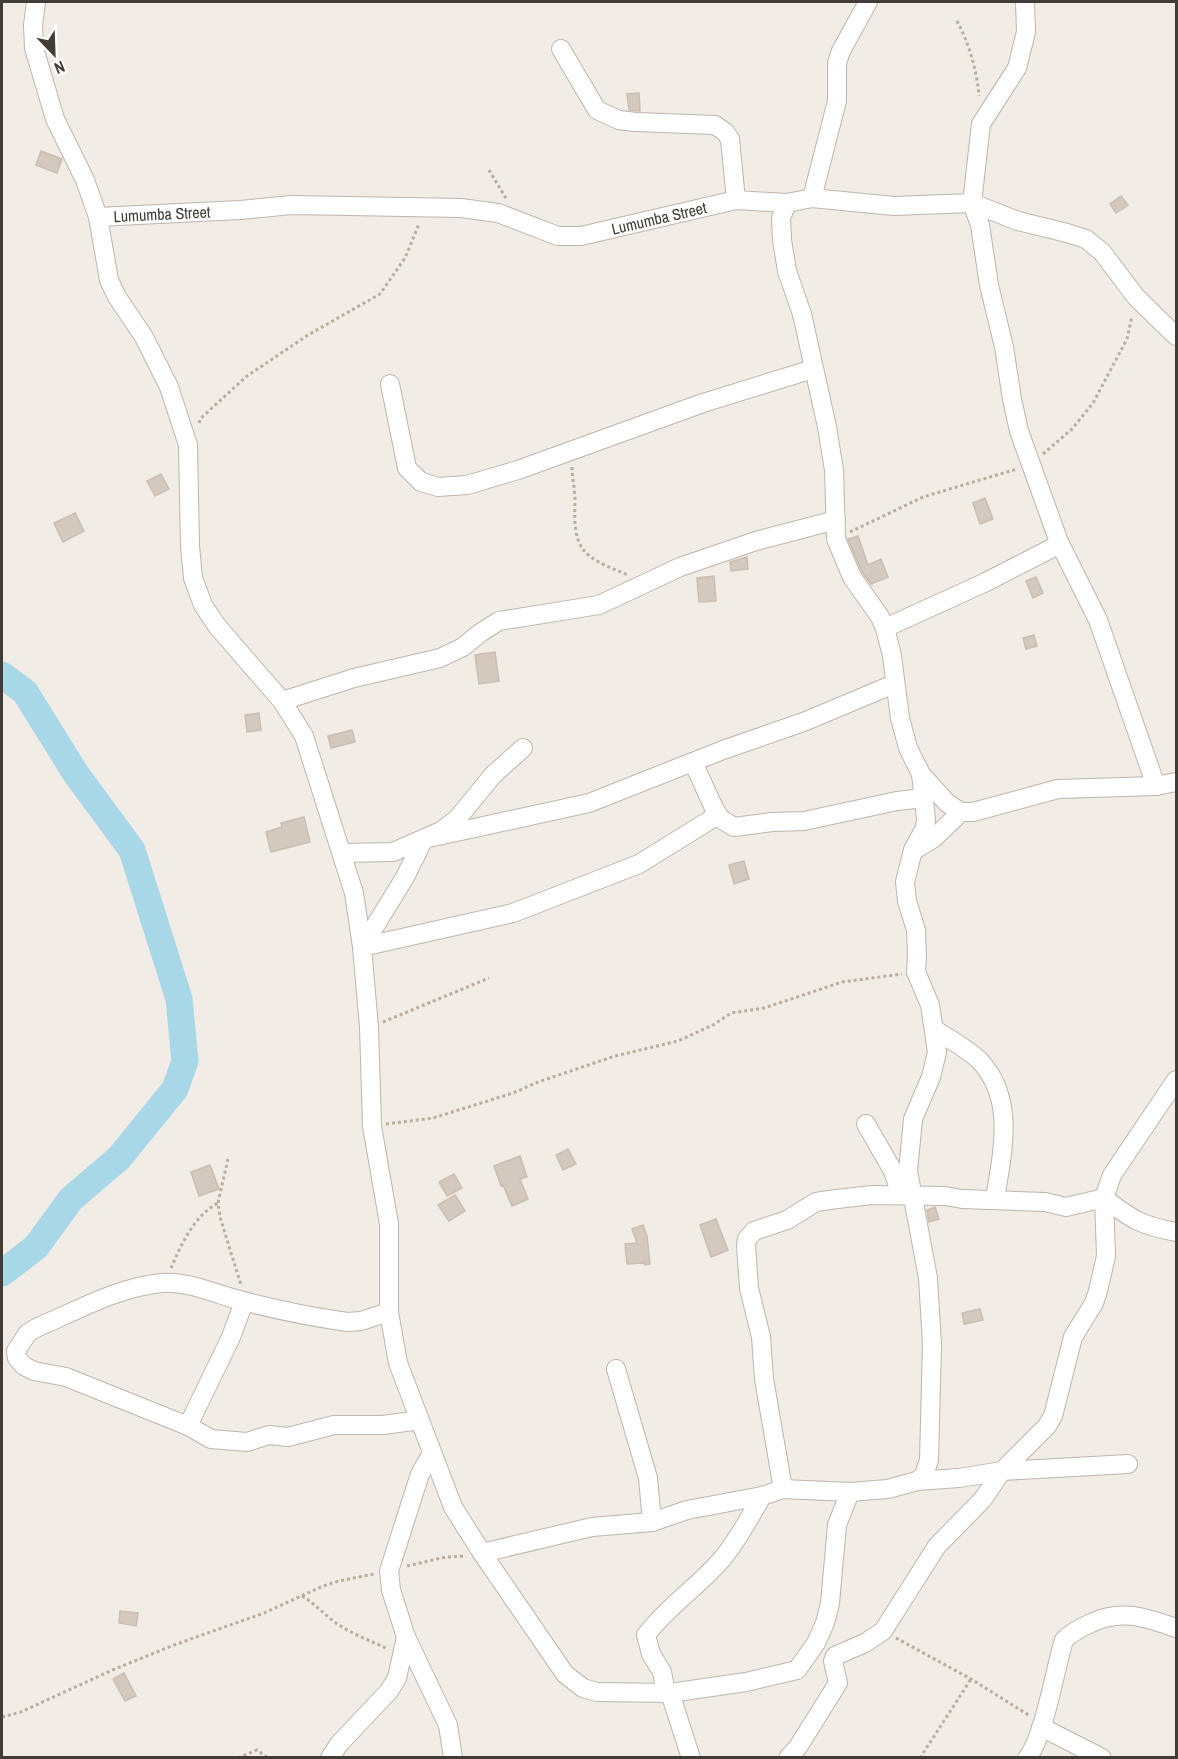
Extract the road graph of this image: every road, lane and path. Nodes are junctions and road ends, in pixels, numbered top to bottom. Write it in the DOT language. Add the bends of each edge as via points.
graph roads {
  1 [pos="36,2"];
  2 [pos="868,2"];
  3 [pos="1025,2"];
  4 [pos="957,21"];
  5 [pos="561,49"];
  6 [pos="981,124"];
  7 [pos="489,170"];
  8 [pos="812,198"];
  9 [pos="736,200"];
  10 [pos="787,202"];
  11 [pos="972,203"];
  12 [pos="426,208"];
  13 [pos="98,217"];
  14 [pos="525,222"];
  15 [pos="1136,297"];
  16 [pos="1176,336"];
  17 [pos="813,369"];
  18 [pos="390,384"];
  19 [pos="188,445"];
  20 [pos="575,450"];
  21 [pos="1030,465"];
  22 [pos="836,520"];
  23 [pos="836,539"];
  24 [pos="1060,544"];
  25 [pos="646,581"];
  26 [pos="885,628"];
  27 [pos="894,684"];
  28 [pos="282,701"];
  29 [pos="523,748"];
  30 [pos="693,762"];
  31 [pos="921,774"];
  32 [pos="1176,782"];
  33 [pos="1156,786"];
  34 [pos="924,798"];
  35 [pos="961,812"];
  36 [pos="718,815"];
  37 [pos="424,839"];
  38 [pos="913,850"];
  39 [pos="342,853"];
  40 [pos="362,947"];
  41 [pos="916,972"];
  42 [pos="489,978"];
  43 [pos="369,1027"];
  44 [pos="934,1029"];
  45 [pos="1176,1080"];
  46 [pos="866,1124"];
  47 [pos="372,1126"];
  48 [pos="228,1159"];
  49 [pos="908,1196"];
  50 [pos="1104,1198"];
  51 [pos="995,1199"];
  52 [pos="218,1203"];
  53 [pos="1176,1232"];
  54 [pos="164,1283"];
  55 [pos="244,1302"];
  56 [pos="389,1312"];
  57 [pos="616,1369"];
  58 [pos="420,1420"];
  59 [pos="188,1426"];
  60 [pos="432,1453"];
  61 [pos="1128,1464"];
  62 [pos="1002,1471"];
  63 [pos="917,1481"];
  64 [pos="783,1489"];
  65 [pos="850,1492"];
  66 [pos="762,1496"];
  67 [pos="652,1522"];
  68 [pos="482,1553"];
  69 [pos="389,1571"];
  70 [pos="302,1596"];
  71 [pos="1176,1628"];
  72 [pos="883,1631"];
  73 [pos="406,1637"];
  74 [pos="403,1655"];
  75 [pos="971,1679"];
  76 [pos="668,1693"];
  77 [pos="2,1717"];
  78 [pos="1042,1725"];
  79 [pos="238,1758"];
  80 [pos="268,1758"];
  81 [pos="330,1758"];
  82 [pos="453,1758"];
  83 [pos="691,1758"];
  84 [pos="788,1758"];
  85 [pos="920,1758"];
  86 [pos="1027,1758"];
  87 [pos="1102,1758"];
  1 -- 13 [label="street" via="34,48 55,119"];
  2 -- 8 [label="street" via="837,63 837,101"];
  3 -- 6 [label="street" via="1026,32 1017,68"];
  4 -- 6 [label="path" via="975,72"];
  5 -- 9 [label="street" via="597,110 619,120 715,125 725,132"];
  6 -- 11 [label="street"];
  7 -- 14 [label="path"];
  8 -- 10 [label="street, Lumumba Street"];
  8 -- 11 [label="street, Lumumba Street" via="894,207"];
  9 -- 10 [label="street, Lumumba Street"];
  9 -- 14 [label="street, Lumumba Street" via="581,236 558,236"];
  10 -- 17 [label="street" via="781,218 782,240"];
  11 -- 15 [label="street, Lumumba Street" via="1018,221 1086,239 1102,252"];
  11 -- 21 [label="street" via="980,225 1019,431"];
  12 -- 13 [label="street, Lumumba Street" via="292,205"];
  12 -- 14 [label="street, Lumumba Street" via="480,210"];
  12 -- 19 [label="path" via="405,258 380,294 247,376 201,418"];
  13 -- 19 [label="street" via="109,280 169,387"];
  15 -- 16 [label="street, Lumumba Street"];
  15 -- 21 [label="path" via="1127,339 1093,403 1072,429"];
  17 -- 20 [label="street" via="703,403"];
  17 -- 22 [label="street" via="834,470"];
  18 -- 20 [label="street" via="407,468 422,482 467,485"];
  19 -- 28 [label="street" via="193,578 203,605 217,626"];
  20 -- 25 [label="path" via="573,514 578,545 596,561"];
  21 -- 23 [label="path" via="923,496"];
  21 -- 24 [label="street"];
  22 -- 23 [label="street"];
  22 -- 25 [label="street" via="756,541"];
  23 -- 26 [label="street" via="852,577"];
  24 -- 26 [label="street"];
  24 -- 33 [label="street" via="1098,620"];
  25 -- 28 [label="street" via="599,605 499,621 440,658 354,678"];
  26 -- 27 [label="street"];
  27 -- 30 [label="street"];
  27 -- 31 [label="street" via="908,748"];
  28 -- 39 [label="street" via="304,736"];
  29 -- 37 [label="street" via="493,775 457,819"];
  30 -- 36 [label="street"];
  30 -- 37 [label="street" via="590,803"];
  31 -- 34 [label="street"];
  31 -- 35 [label="street" via="947,803"];
  32 -- 33 [label="street"];
  33 -- 35 [label="street" via="1058,789"];
  34 -- 36 [label="street" via="804,821 734,827"];
  34 -- 38 [label="street" via="925,828"];
  35 -- 38 [label="street" via="934,838"];
  36 -- 40 [label="street" via="639,864 513,913"];
  37 -- 39 [label="street" via="393,852"];
  37 -- 40 [label="street"];
  38 -- 41 [label="street" via="904,882 916,930"];
  39 -- 40 [label="street" via="354,893"];
  40 -- 43 [label="street"];
  41 -- 44 [label="street" via="930,1005"];
  41 -- 47 [label="path" via="842,982 764,1008 731,1012 678,1041 615,1056 513,1094 433,1118"];
  42 -- 43 [label="path"];
  43 -- 47 [label="street"];
  44 -- 49 [label="street" via="937,1052 913,1119"];
  44 -- 51 [label="street" via="978,1059 995,1083 1005,1124"];
  45 -- 50 [label="street" via="1112,1175"];
  46 -- 49 [label="street"];
  47 -- 56 [label="street" via="390,1224"];
  48 -- 52 [label="path"];
  49 -- 51 [label="street"];
  49 -- 63 [label="street" via="928,1278 932,1344 929,1460 924,1475"];
  49 -- 64 [label="street" via="872,1195 816,1202 787,1220 754,1231 747,1239 749,1288 761,1337 764,1379"];
  50 -- 51 [label="street" via="1066,1207"];
  50 -- 53 [label="street" via="1146,1226"];
  50 -- 62 [label="street" via="1106,1256 1098,1291 1073,1337 1053,1416"];
  52 -- 54 [label="path" via="196,1221"];
  52 -- 55 [label="path"];
  54 -- 55 [label="street" via="191,1286"];
  54 -- 59 [label="street" via="118,1293 36,1328 27,1334 16,1356 34,1371 66,1377"];
  55 -- 56 [label="street" via="347,1322"];
  55 -- 59 [label="street"];
  56 -- 58 [label="street" via="398,1363"];
  57 -- 67 [label="street" via="648,1478"];
  58 -- 59 [label="street" via="334,1425 288,1437 269,1435 246,1442 211,1439"];
  58 -- 60 [label="street"];
  60 -- 68 [label="street" via="453,1507"];
  60 -- 69 [label="street" via="420,1474"];
  61 -- 62 [label="street"];
  62 -- 63 [label="street"];
  62 -- 72 [label="street" via="983,1499 937,1546"];
  63 -- 65 [label="street" via="888,1489"];
  64 -- 65 [label="street"];
  64 -- 66 [label="street"];
  65 -- 76 [label="street" via="837,1525 825,1623 797,1670"];
  66 -- 67 [label="street" via="687,1510"];
  66 -- 76 [label="street" via="722,1559 646,1635"];
  67 -- 68 [label="street" via="592,1527"];
  68 -- 69 [label="path"];
  68 -- 76 [label="street" via="565,1674 583,1688 597,1692"];
  69 -- 70 [label="path" via="339,1581"];
  69 -- 73 [label="street"];
  70 -- 74 [label="path" via="350,1632"];
  70 -- 77 [label="path"];
  71 -- 78 [label="street" via="1123,1614 1102,1617 1072,1632 1064,1641"];
  72 -- 75 [label="path"];
  72 -- 84 [label="street" via="835,1656 838,1683"];
  73 -- 74 [label="street"];
  73 -- 82 [label="street" via="448,1725"];
  74 -- 81 [label="street" via="389,1691"];
  75 -- 78 [label="path"];
  75 -- 85 [label="path"];
  76 -- 83 [label="street"];
  78 -- 86 [label="street"];
  78 -- 87 [label="street"];
  79 -- 80 [label="path" via="257,1750"];
}
